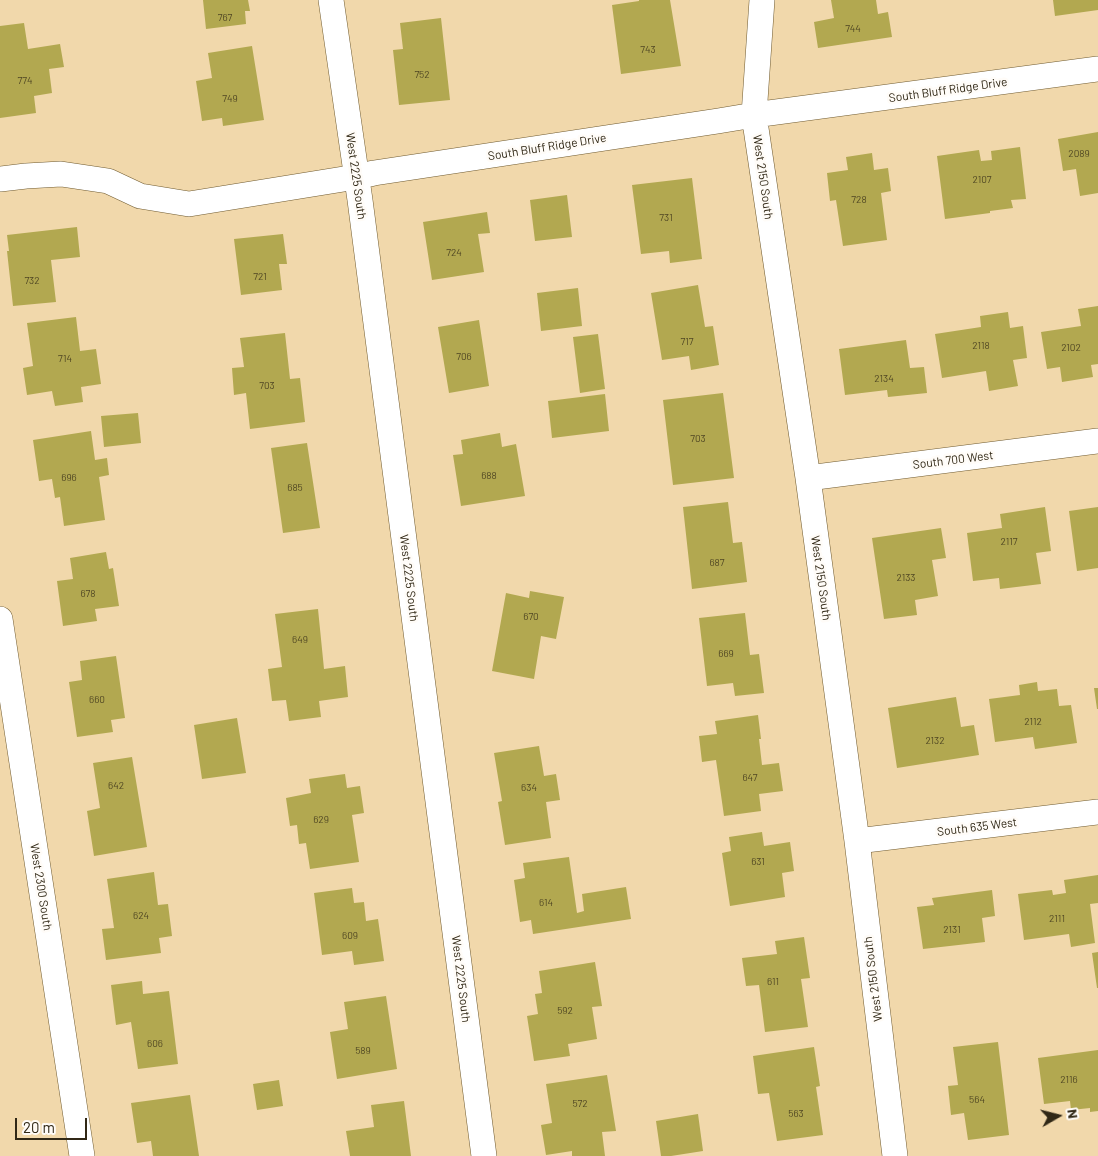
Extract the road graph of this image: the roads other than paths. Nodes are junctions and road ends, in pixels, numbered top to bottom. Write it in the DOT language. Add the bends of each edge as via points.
graph roads {
  1 [pos="331,0"];
  2 [pos="762,0"];
  3 [pos="1098,70"];
  4 [pos="754,115"];
  5 [pos="356,178"];
  6 [pos="0,179"];
  7 [pos="1098,441"];
  8 [pos="808,478"];
  9 [pos="0,619"];
  10 [pos="1098,812"];
  11 [pos="857,841"];
  12 [pos="82,1156"];
  13 [pos="484,1156"];
  14 [pos="894,1156"];
  1 -- 5 [label="street, West 2225 South"];
  2 -- 4 [label="street, West 2150 South"];
  3 -- 4 [label="street, South Bluff Ridge Drive"];
  4 -- 5 [label="street, South Bluff Ridge Drive"];
  4 -- 8 [label="street, West 2150 South"];
  5 -- 6 [label="street, South Bluff Ridge Drive" via="189,204 140,196 108,181 61,174"];
  5 -- 13 [label="street, West 2225 South"];
  7 -- 8 [label="street, South 700 West"];
  8 -- 11 [label="street, West 2150 South"];
  9 -- 12 [label="street, West 2300 South"];
  10 -- 11 [label="street, South 635 West"];
  11 -- 14 [label="street, West 2150 South"];
}
